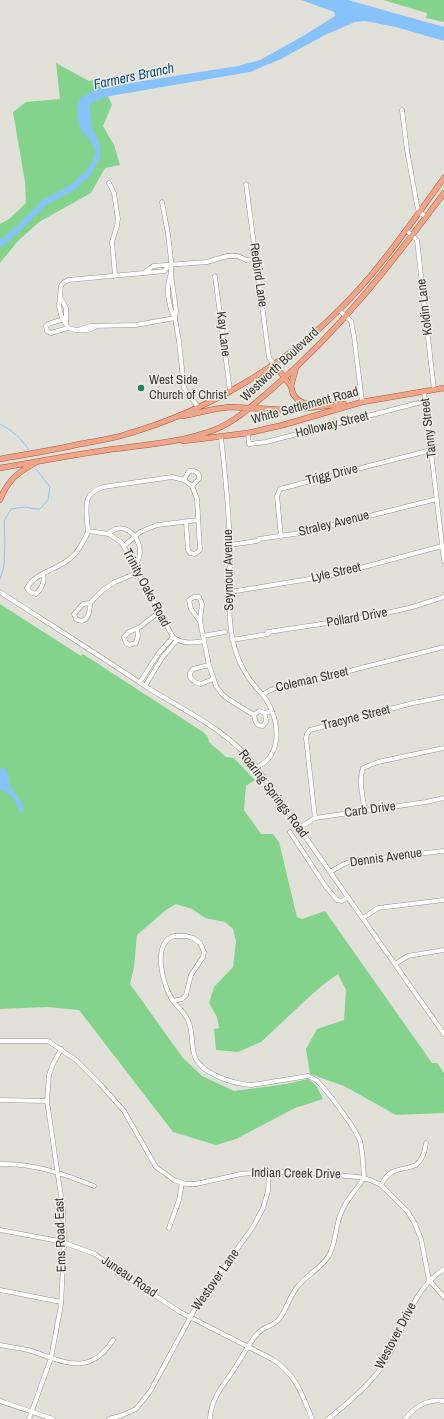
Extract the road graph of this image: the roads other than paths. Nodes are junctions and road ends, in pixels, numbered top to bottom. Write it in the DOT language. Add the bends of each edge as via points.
graph roads {
  1 [pos="402,110"];
  2 [pos="444,178"];
  3 [pos="109,183"];
  4 [pos="246,184"];
  5 [pos="444,193"];
  6 [pos="162,202"];
  7 [pos="419,212"];
  8 [pos="426,217"];
  9 [pos="406,230"];
  10 [pos="413,235"];
  11 [pos="256,259"];
  12 [pos="170,265"];
  13 [pos="115,276"];
  14 [pos="215,276"];
  15 [pos="339,310"];
  16 [pos="346,317"];
  17 [pos="175,318"];
  18 [pos="274,364"];
  19 [pos="298,365"];
  20 [pos="285,377"];
  21 [pos="291,386"];
  22 [pos="444,388"];
  23 [pos="434,390"];
  24 [pos="230,391"];
  25 [pos="424,392"];
  26 [pos="362,402"];
  27 [pos="426,402"];
  28 [pos="353,404"];
  29 [pos="324,406"];
  30 [pos="198,407"];
  31 [pos="250,407"];
  32 [pos="174,418"];
  33 [pos="248,433"];
  34 [pos="221,437"];
  35 [pos="110,439"];
  36 [pos="171,441"];
  37 [pos="60,449"];
  38 [pos="112,449"];
  39 [pos="431,450"];
  40 [pos="61,457"];
  41 [pos="0,459"];
  42 [pos="40,461"];
  43 [pos="0,468"];
  44 [pos="184,480"];
  45 [pos="192,486"];
  46 [pos="437,499"];
  47 [pos="0,500"];
  48 [pos="198,520"];
  49 [pos="186,522"];
  50 [pos="88,531"];
  51 [pos="108,534"];
  52 [pos="135,536"];
  53 [pos="280,536"];
  54 [pos="230,545"];
  55 [pos="124,546"];
  56 [pos="442,546"];
  57 [pos="444,561"];
  58 [pos="136,567"];
  59 [pos="138,572"];
  60 [pos="43,574"];
  61 [pos="0,592"];
  62 [pos="230,592"];
  63 [pos="444,598"];
  64 [pos="90,603"];
  65 [pos="159,612"];
  66 [pos="200,621"];
  67 [pos="137,629"];
  68 [pos="225,632"];
  69 [pos="203,636"];
  70 [pos="175,638"];
  71 [pos="232,640"];
  72 [pos="204,641"];
  73 [pos="444,647"];
  74 [pos="209,664"];
  75 [pos="213,679"];
  76 [pos="140,682"];
  77 [pos="145,686"];
  78 [pos="263,695"];
  79 [pos="444,698"];
  80 [pos="272,711"];
  81 [pos="265,713"];
  82 [pos="254,715"];
  83 [pos="444,748"];
  84 [pos="257,768"];
  85 [pos="444,798"];
  86 [pos="365,811"];
  87 [pos="315,818"];
  88 [pos="299,828"];
  89 [pos="290,832"];
  90 [pos="444,851"];
  91 [pos="330,872"];
  92 [pos="348,897"];
  93 [pos="444,900"];
  94 [pos="363,918"];
  95 [pos="444,950"];
  96 [pos="395,964"];
  97 [pos="173,1000"];
  98 [pos="444,1034"];
  99 [pos="0,1041"];
  100 [pos="61,1049"];
  101 [pos="0,1100"];
  102 [pos="47,1101"];
  103 [pos="426,1143"];
  104 [pos="0,1164"];
  105 [pos="57,1172"];
  106 [pos="269,1172"];
  107 [pos="364,1178"];
  108 [pos="182,1183"];
  109 [pos="381,1185"];
  110 [pos="94,1186"];
  111 [pos="169,1228"];
  112 [pos="0,1230"];
  113 [pos="64,1243"];
  114 [pos="444,1269"];
  115 [pos="429,1280"];
  116 [pos="0,1290"];
  117 [pos="444,1297"];
  118 [pos="61,1302"];
  119 [pos="191,1317"];
  120 [pos="113,1340"];
  121 [pos="0,1345"];
  122 [pos="249,1346"];
  123 [pos="51,1358"];
  124 [pos="0,1401"];
  125 [pos="444,1401"];
  126 [pos="32,1412"];
  127 [pos="29,1419"];
  128 [pos="53,1419"];
  129 [pos="109,1419"];
  130 [pos="210,1419"];
  131 [pos="312,1419"];
  132 [pos="328,1419"];
  133 [pos="405,1419"];
  1 -- 7 [label="street"];
  2 -- 7 [label="main road, Westworth Boulevard"];
  3 -- 13 [label="street" via="114,193 118,219 112,242"];
  4 -- 11 [label="street, Redbird Lane"];
  5 -- 8 [label="main road, Westworth Boulevard"];
  6 -- 12 [label="street"];
  7 -- 8 [label="street"];
  7 -- 9 [label="main road, Westworth Boulevard"];
  8 -- 10 [label="main road, Westworth Boulevard"];
  9 -- 10 [label="street"];
  9 -- 15 [label="main road, Westworth Boulevard" via="369,278"];
  10 -- 16 [label="main road, Westworth Boulevard"];
  10 -- 23 [label="street, Koldin Lane" via="417,240"];
  11 -- 12 [label="street" via="246,260 238,256 227,256 206,262"];
  11 -- 18 [label="street, Redbird Lane" via="269,358"];
  12 -- 13 [label="street" via="164,271"];
  12 -- 17 [label="street"];
  13 -- 17 [label="street" via="63,282 60,311 66,323 78,330 88,330 95,326 136,325"];
  14 -- 24 [label="street, Kay Lane"];
  15 -- 16 [label="street"];
  15 -- 18 [label="main road, Westworth Boulevard"];
  16 -- 19 [label="main road, Westworth Boulevard"];
  16 -- 26 [label="street" via="351,322 354,336"];
  17 -- 30 [label="street" via="184,388"];
  18 -- 20 [label="main road"];
  18 -- 24 [label="main road, Westworth Boulevard"];
  19 -- 20 [label="main road, Westworth Boulevard"];
  19 -- 21 [label="main road"];
  20 -- 21 [label="main road"];
  20 -- 31 [label="main road, Westworth Boulevard"];
  21 -- 29 [label="main road" via="298,400"];
  22 -- 23 [label="main road, White Settlement Road"];
  23 -- 25 [label="main road, White Settlement Road"];
  24 -- 30 [label="main road, Westworth Boulevard"];
  25 -- 26 [label="main road, White Settlement Road"];
  25 -- 27 [label="street, Tanny Street"];
  26 -- 28 [label="main road, White Settlement Road"];
  27 -- 33 [label="street, Holloway Street" via="266,442 249,444"];
  27 -- 39 [label="street, Tanny Street"];
  28 -- 29 [label="main road"];
  28 -- 33 [label="main road, White Settlement Road"];
  29 -- 31 [label="main road" via="289,410"];
  30 -- 32 [label="main road, Westworth Boulevard"];
  31 -- 32 [label="main road" via="215,409"];
  31 -- 36 [label="main road, Westworth Boulevard" via="235,419 214,430"];
  32 -- 35 [label="main road, Westworth Boulevard"];
  33 -- 34 [label="main road, White Settlement Road"];
  34 -- 36 [label="main road, White Settlement Road"];
  34 -- 54 [label="street, Seymour Avenue"];
  35 -- 37 [label="main road, Westworth Boulevard"];
  35 -- 38 [label="main road"];
  36 -- 38 [label="main road, Westworth Boulevard"];
  37 -- 40 [label="main road"];
  37 -- 41 [label="main road, Westworth Boulevard"];
  38 -- 40 [label="main road, Westworth Boulevard"];
  39 -- 46 [label="street, Tanny Street"];
  39 -- 53 [label="street, Trigg Drive" via="280,489 277,496"];
  40 -- 42 [label="main road, Westworth Boulevard"];
  42 -- 43 [label="main road, Westworth Boulevard"];
  42 -- 47 [label="main road" via="15,476 5,488"];
  44 -- 45 [label="street"];
  44 -- 45 [label="street" via="189,471 197,473 199,479"];
  44 -- 50 [label="street" via="161,478 96,490 86,502"];
  45 -- 48 [label="street" via="197,499"];
  46 -- 53 [label="street, Straley Avenue"];
  46 -- 56 [label="street, Tanny Street"];
  48 -- 49 [label="street"];
  48 -- 49 [label="street" via="200,550 195,554 188,550"];
  49 -- 52 [label="street" via="157,525"];
  50 -- 51 [label="street, Trinity Oaks Road"];
  50 -- 60 [label="street" via="74,557"];
  51 -- 52 [label="street" via="117,529 126,530"];
  51 -- 55 [label="street, Trinity Oaks Road"];
  52 -- 55 [label="street"];
  52 -- 58 [label="street" via="140,553"];
  53 -- 54 [label="street, Straley Avenue"];
  54 -- 62 [label="street, Seymour Avenue"];
  55 -- 58 [label="street, Trinity Oaks Road"];
  56 -- 57 [label="street, Tanny Street"];
  56 -- 62 [label="street, Lyle Street" via="334,575"];
  58 -- 59 [label="street, Trinity Oaks Road"];
  59 -- 64 [label="street" via="115,582"];
  59 -- 65 [label="street, Trinity Oaks Road"];
  60 -- 60 [label="street" via="30,582 27,588 30,592 36,594 40,591"];
  61 -- 76 [label="street, Roaring Springs Road"];
  62 -- 71 [label="street, Seymour Avenue"];
  63 -- 71 [label="street, Pollard Drive" via="368,617"];
  64 -- 64 [label="street" via="78,608 74,614 76,619 84,620 88,616"];
  65 -- 67 [label="street"];
  65 -- 70 [label="street, Trinity Oaks Road"];
  66 -- 66 [label="street" via="201,601 199,597 190,598 191,609"];
  66 -- 69 [label="street"];
  68 -- 69 [label="street"];
  69 -- 72 [label="street"];
  70 -- 72 [label="street, Trinity Oaks Road" via="190,642"];
  70 -- 76 [label="street" via="158,654"];
  70 -- 77 [label="street"];
  71 -- 78 [label="street, Seymour Avenue" via="241,665"];
  72 -- 74 [label="street"];
  73 -- 78 [label="street, Coleman Street" via="270,689"];
  74 -- 75 [label="street"];
  74 -- 75 [label="street" via="193,669 190,677 201,684"];
  75 -- 82 [label="street" via="222,694"];
  76 -- 77 [label="street, Roaring Springs Road"];
  77 -- 84 [label="street, Roaring Springs Road" via="223,734 244,752"];
  78 -- 80 [label="street, Coleman Street"];
  79 -- 87 [label="street, Tracyne Street" via="414,703 310,730 306,738"];
  80 -- 81 [label="street"];
  80 -- 84 [label="street, Coleman Street" via="275,747 271,756"];
  81 -- 82 [label="street" via="259,711"];
  81 -- 82 [label="street" via="266,722 263,726 256,724"];
  83 -- 86 [label="street" via="378,762 363,768 361,783"];
  84 -- 88 [label="street, Roaring Springs Road"];
  85 -- 86 [label="street, Carb Drive"];
  86 -- 87 [label="street, Carb Drive"];
  87 -- 88 [label="street, Carb Drive"];
  88 -- 91 [label="street, Roaring Springs Road"];
  89 -- 92 [label="street" via="337,900 342,901"];
  90 -- 91 [label="street, Dennis Avenue" via="352,861"];
  91 -- 92 [label="street, Roaring Springs Road"];
  92 -- 94 [label="street, Roaring Springs Road"];
  93 -- 94 [label="street" via="378,908"];
  94 -- 96 [label="street, Roaring Springs Road"];
  95 -- 96 [label="street" via="408,956"];
  96 -- 98 [label="street, Roaring Springs Road"];
  97 -- 97 [label="street" via="164,980 161,961 163,948 165,941 170,938 186,936 200,943 203,957 190,975 186,995 182,999"];
  97 -- 107 [label="street" via="189,1021 194,1056 201,1066 211,1073 252,1085 308,1076 316,1080 358,1137"];
  99 -- 100 [label="street, Indian Creek Drive" via="42,1040"];
  100 -- 102 [label="street, Ems Road East" via="49,1074"];
  100 -- 108 [label="street, Indian Creek Drive" via="88,1071 124,1111 156,1167 167,1177"];
  101 -- 102 [label="street"];
  102 -- 105 [label="street, Ems Road East"];
  103 -- 109 [label="street" via="424,1156 416,1165 390,1173"];
  104 -- 105 [label="street"];
  105 -- 110 [label="street"];
  105 -- 113 [label="street, Ems Road East" via="63,1210"];
  106 -- 107 [label="street, Indian Creek Drive"];
  106 -- 108 [label="street, Indian Creek Drive" via="241,1174 196,1184"];
  106 -- 119 [label="street, Westover Lane" via="268,1191 253,1227 198,1303"];
  107 -- 109 [label="street, Indian Creek Drive"];
  107 -- 122 [label="street" via="341,1211 328,1257 297,1287 280,1319 258,1333"];
  108 -- 111 [label="street"];
  109 -- 115 [label="street, Indian Creek Drive" via="408,1212 415,1224 421,1239"];
  112 -- 113 [label="street, Juneau Road"];
  113 -- 118 [label="street, Ems Road East"];
  113 -- 119 [label="street, Juneau Road" via="95,1254"];
  114 -- 115 [label="street, Westover Drive"];
  115 -- 117 [label="street"];
  115 -- 132 [label="street, Westover Drive" via="417,1296 381,1368 350,1402"];
  116 -- 118 [label="street"];
  118 -- 123 [label="street, Ems Road East"];
  119 -- 122 [label="street, Juneau Road"];
  119 -- 129 [label="street, Westover Lane" via="153,1386 136,1409"];
  120 -- 123 [label="street" via="102,1355 90,1362 71,1364"];
  121 -- 123 [label="street"];
  122 -- 130 [label="street" via="217,1392 211,1407"];
  122 -- 131 [label="street, Juneau Road" via="282,1365 297,1382"];
  123 -- 126 [label="street, Ems Road East"];
  124 -- 126 [label="street"];
  125 -- 133 [label="street" via="427,1402"];
  126 -- 127 [label="street, Ems Road East"];
  126 -- 128 [label="street"];
}
